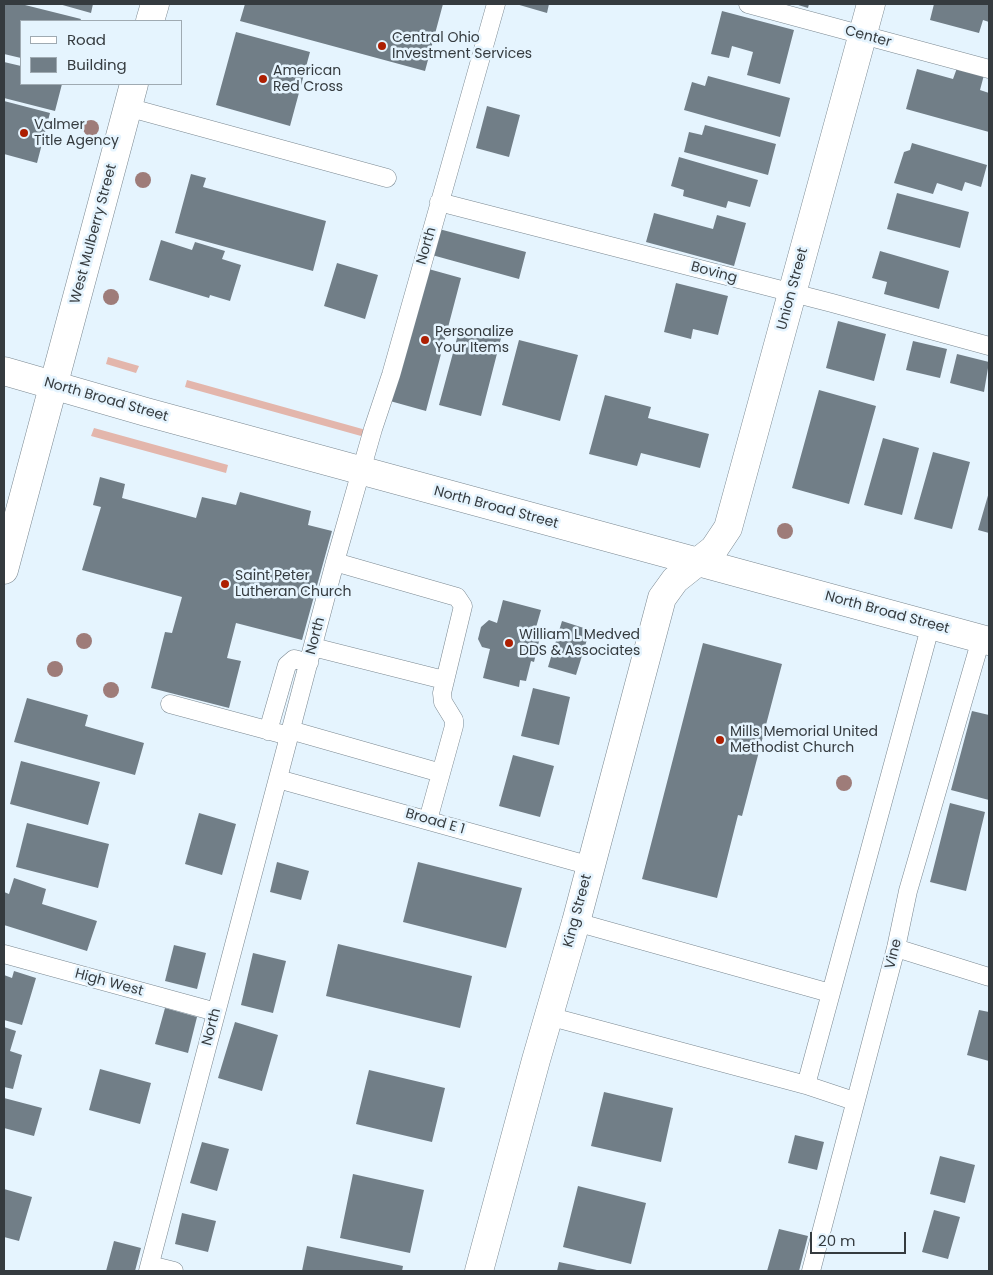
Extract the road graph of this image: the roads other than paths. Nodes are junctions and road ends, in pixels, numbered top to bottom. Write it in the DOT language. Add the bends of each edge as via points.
graph roads {
  1 [pos="155,4"];
  2 [pos="496,4"];
  3 [pos="748,4"];
  4 [pos="871,4"];
  5 [pos="150,20"];
  6 [pos="862,35"];
  7 [pos="989,69"];
  8 [pos="130,96"];
  9 [pos="387,178"];
  10 [pos="439,202"];
  11 [pos="792,294"];
  12 [pos="989,346"];
  13 [pos="4,370"];
  14 [pos="54,385"];
  15 [pos="362,471"];
  16 [pos="335,562"];
  17 [pos="696,563"];
  18 [pos="4,570"];
  19 [pos="931,624"];
  20 [pos="985,640"];
  21 [pos="311,655"];
  22 [pos="444,680"];
  23 [pos="170,704"];
  24 [pos="268,731"];
  25 [pos="289,733"];
  26 [pos="441,773"];
  27 [pos="278,779"];
  28 [pos="428,820"];
  29 [pos="590,866"];
  30 [pos="576,922"];
  31 [pos="896,948"];
  32 [pos="4,954"];
  33 [pos="989,976"];
  34 [pos="830,993"];
  35 [pos="216,1012"];
  36 [pos="548,1016"];
  37 [pos="806,1085"];
  38 [pos="854,1101"];
  39 [pos="148,1268"];
  40 [pos="174,1271"];
  41 [pos="479,1271"];
  42 [pos="810,1271"];
  1 -- 5 [label="street"];
  2 -- 10 [label="lane, North"];
  3 -- 6 [label="lane, Center"];
  4 -- 6 [label="street, Union Street"];
  6 -- 7 [label="lane, Center"];
  6 -- 11 [label="street, Union Street"];
  8 -- 9 [label="lane"];
  8 -- 14 [label="street, West Mulberry Street"];
  10 -- 11 [label="lane, Boving"];
  10 -- 15 [label="lane, North"];
  11 -- 12 [label="lane, Boving"];
  11 -- 17 [label="street, Union Street" via="728,528 714,549"];
  13 -- 14 [label="street, North Broad Street"];
  14 -- 15 [label="street, North Broad Street"];
  14 -- 18 [label="street, West Mulberry Street"];
  15 -- 16 [label="lane, North"];
  15 -- 17 [label="street, North Broad Street"];
  16 -- 21 [label="lane, North"];
  16 -- 22 [label="lane" via="457,597 463,612"];
  17 -- 19 [label="street, North Broad Street"];
  17 -- 29 [label="street, King Street" via="675,580 662,598"];
  19 -- 20 [label="street, North Broad Street"];
  19 -- 34 [label="lane"];
  20 -- 31 [label="lane, Vine" via="908,891"];
  21 -- 22 [label="lane"];
  21 -- 24 [label="lane" via="294,659 287,665"];
  21 -- 25 [label="lane, North"];
  22 -- 26 [label="lane" via="443,702 454,726"];
  23 -- 24 [label="lane"];
  24 -- 25 [label="lane"];
  25 -- 26 [label="lane"];
  25 -- 27 [label="lane, North"];
  26 -- 28 [label="lane"];
  27 -- 28 [label="lane, Broad E 1"];
  27 -- 35 [label="lane, North"];
  28 -- 29 [label="lane, Broad E 1"];
  29 -- 30 [label="street, King Street"];
  30 -- 34 [label="lane"];
  30 -- 36 [label="street, King Street"];
  31 -- 33 [label="lane"];
  31 -- 38 [label="lane, Vine"];
  32 -- 35 [label="lane, High West"];
  34 -- 37 [label="lane"];
  35 -- 39 [label="lane, North"];
  36 -- 37 [label="lane"];
  36 -- 41 [label="street, King Street"];
  37 -- 38 [label="lane"];
  38 -- 42 [label="lane, Vine"];
  39 -- 40 [label="lane"];
}
